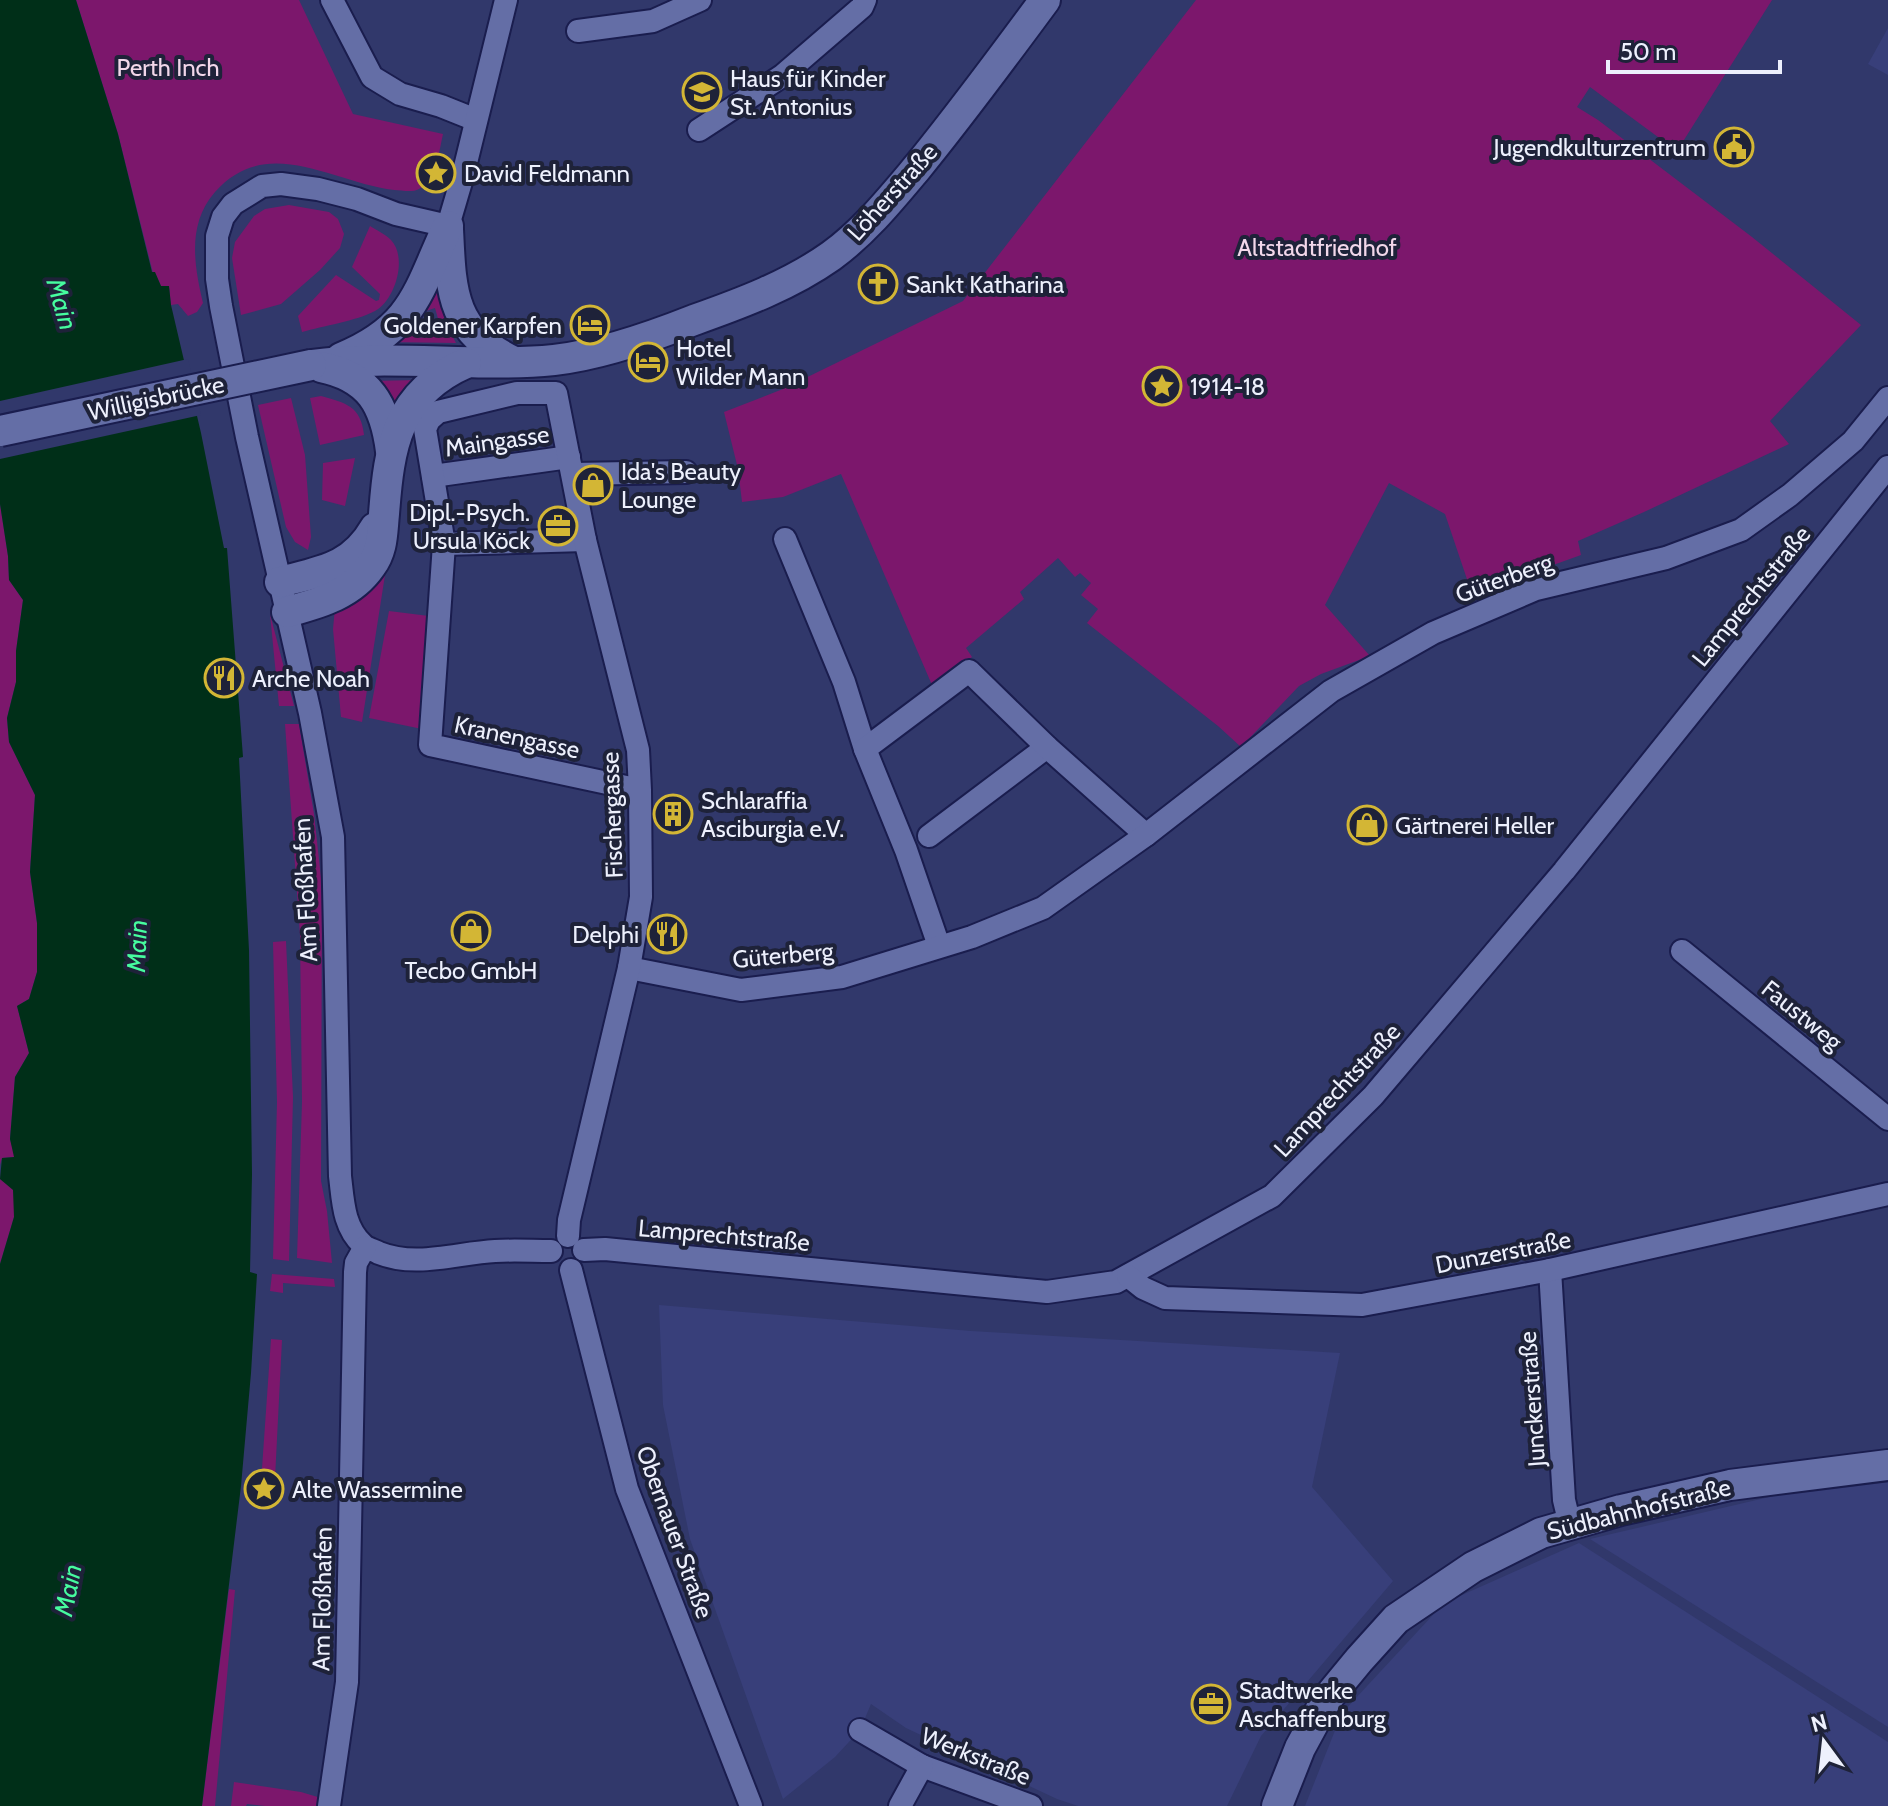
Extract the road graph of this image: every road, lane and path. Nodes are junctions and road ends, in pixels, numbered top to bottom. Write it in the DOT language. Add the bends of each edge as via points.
graph roads {
  1 [pos="332,0"];
  2 [pos="506,0"];
  3 [pos="700,0"];
  4 [pos="865,0"];
  5 [pos="1045,0"];
  6 [pos="578,31"];
  7 [pos="476,120"];
  8 [pos="699,130"];
  9 [pos="448,226"];
  10 [pos="468,362"];
  11 [pos="516,363"];
  12 [pos="321,364"];
  13 [pos="1888,398"];
  14 [pos="0,431"];
  15 [pos="391,452"];
  16 [pos="571,466"];
  17 [pos="1888,467"];
  18 [pos="686,472"];
  19 [pos="433,476"];
  20 [pos="384,512"];
  21 [pos="785,539"];
  22 [pos="585,540"];
  23 [pos="444,544"];
  24 [pos="280,582"];
  25 [pos="287,612"];
  26 [pos="1047,747"];
  27 [pos="865,749"];
  28 [pos="640,790"];
  29 [pos="1146,835"];
  30 [pos="929,836"];
  31 [pos="939,946"];
  32 [pos="1682,951"];
  33 [pos="629,968"];
  34 [pos="1888,1119"];
  35 [pos="1888,1194"];
  36 [pos="568,1246"];
  37 [pos="365,1247"];
  38 [pos="1550,1270"];
  39 [pos="1128,1276"];
  40 [pos="1888,1465"];
  41 [pos="1570,1525"];
  42 [pos="860,1730"];
  43 [pos="922,1766"];
  44 [pos="329,1806"];
  45 [pos="751,1806"];
  46 [pos="900,1806"];
  47 [pos="1031,1806"];
  48 [pos="1277,1806"];
  1 -- 7 [label="street" via="372,77 400,94"];
  2 -- 7 [label="street"];
  3 -- 6 [label="street" via="653,21"];
  4 -- 8 [label="street" via="782,76"];
  5 -- 11 [label="main road, Löherstraße" via="877,216 833,255 791,281 658,334 559,359"];
  7 -- 9 [label="street"];
  9 -- 11 [label="main road" via="453,287 464,322 482,344"];
  9 -- 12 [label="main road" via="414,303 401,320 369,345"];
  9 -- 24 [label="street, Am Floßhafen" via="318,189 281,184 246,195 223,217 217,236 217,279"];
  10 -- 11 [label="main road, Löherstraße"];
  10 -- 12 [label="main road, Löherstraße"];
  10 -- 15 [label="main road" via="417,396"];
  12 -- 14 [label="main road, Willigisbrücke, bridge"];
  12 -- 15 [label="main road" via="350,376 381,407"];
  13 -- 29 [label="street, Güterberg" via="1853,441 1741,530 1666,558 1536,589 1433,633 1331,691"];
  15 -- 20 [label="main road"];
  16 -- 18 [label="street, Maingasse"];
  16 -- 19 [label="street, Maingasse"];
  16 -- 19 [label="street, Fischergasse" via="556,393 517,393 438,412 429,420 425,429"];
  16 -- 22 [label="street, Fischergasse"];
  17 -- 39 [label="street, Lamprechtstraße" via="1564,871 1373,1096 1272,1196"];
  19 -- 23 [label="street"];
  20 -- 24 [label="main road" via="352,557"];
  20 -- 25 [label="main road" via="379,553 370,568 336,597"];
  21 -- 27 [label="street" via="844,682"];
  22 -- 23 [label="street"];
  22 -- 28 [label="street, Fischergasse" via="638,750"];
  23 -- 28 [label="street, Kranengasse" via="430,745"];
  24 -- 25 [label="street, Am Floßhafen"];
  25 -- 37 [label="street, Am Floßhafen" via="333,837 340,1176 347,1223"];
  26 -- 27 [label="street" via="969,671"];
  26 -- 29 [label="street"];
  26 -- 30 [label="street"];
  27 -- 31 [label="street"];
  28 -- 33 [label="street, Fischergasse" via="641,897"];
  29 -- 31 [label="street, Güterberg" via="1043,908"];
  31 -- 33 [label="street, Güterberg" via="842,977 741,990"];
  32 -- 34 [label="street, Faustweg"];
  33 -- 36 [label="street, Fischergasse" via="569,1220"];
  35 -- 38 [label="street, Dunzerstraße"];
  36 -- 37 [label="street, Lamprechtstraße" via="404,1260"];
  36 -- 39 [label="street, Lamprechtstraße" via="1047,1292"];
  36 -- 45 [label="street, Obernauer Straße" via="583,1260 571,1270 627,1489"];
  37 -- 44 [label="street, Am Floßhafen" via="355,1272 347,1682"];
  38 -- 39 [label="street, Dunzerstraße" via="1362,1305 1165,1298"];
  38 -- 41 [label="street, Junckerstraße" via="1564,1500"];
  40 -- 41 [label="main road, Südbahnhofstraße" via="1730,1485"];
  41 -- 48 [label="main road, Südbahnhofstraße" via="1541,1533 1473,1567 1396,1619 1326,1700"];
  42 -- 43 [label="street, Werkstraße"];
  43 -- 46 [label="street"];
  43 -- 47 [label="street, Werkstraße"];
}
